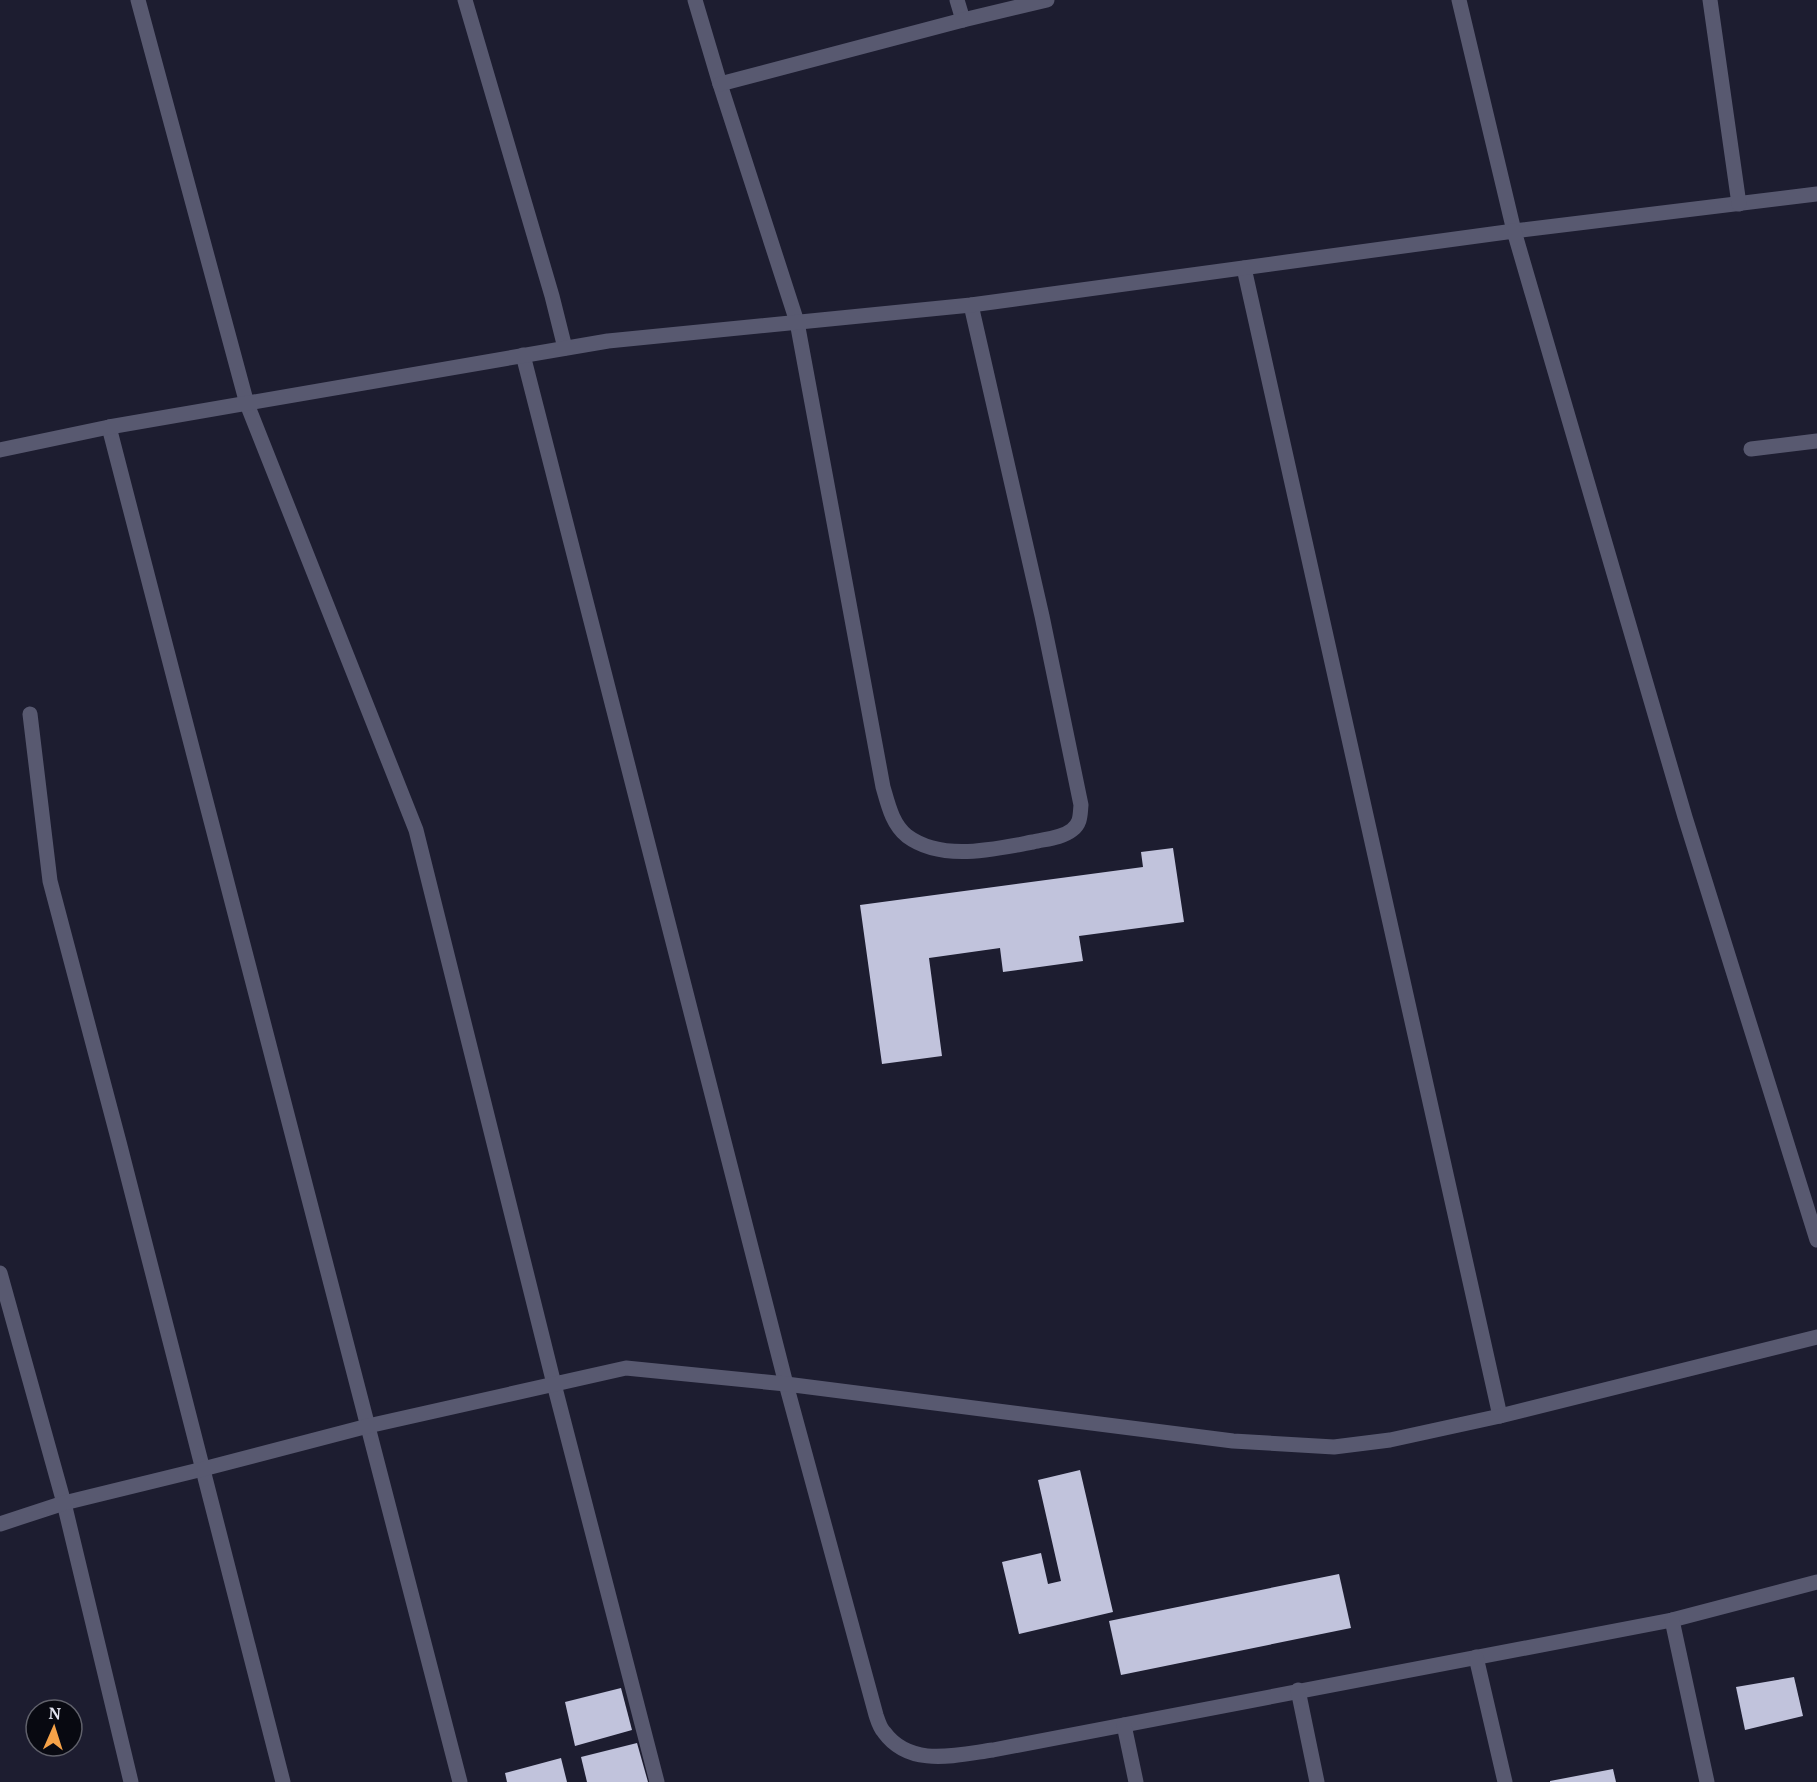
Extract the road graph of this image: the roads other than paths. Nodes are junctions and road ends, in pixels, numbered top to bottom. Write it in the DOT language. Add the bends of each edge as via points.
graph roads {
  1 [pos="138,0"];
  2 [pos="465,0"];
  3 [pos="695,0"];
  4 [pos="957,0"];
  5 [pos="1047,0"];
  6 [pos="1459,0"];
  7 [pos="1710,0"];
  8 [pos="963,20"];
  9 [pos="720,84"];
  10 [pos="1817,194"];
  11 [pos="1739,204"];
  12 [pos="1514,231"];
  13 [pos="1244,268"];
  14 [pos="971,305"];
  15 [pos="797,322"];
  16 [pos="565,348"];
  17 [pos="523,355"];
  18 [pos="247,404"];
  19 [pos="109,428"];
  20 [pos="1817,441"];
  21 [pos="1751,449"];
  22 [pos="0,450"];
  23 [pos="30,714"];
  24 [pos="1817,1240"];
  25 [pos="0,1273"];
  26 [pos="1817,1337"];
  27 [pos="554,1384"];
  28 [pos="786,1384"];
  29 [pos="1500,1416"];
  30 [pos="368,1426"];
  31 [pos="203,1469"];
  32 [pos="64,1503"];
  33 [pos="0,1524"];
  34 [pos="1817,1582"];
  35 [pos="1672,1620"];
  36 [pos="1476,1657"];
  37 [pos="1299,1690"];
  38 [pos="1124,1725"];
  39 [pos="131,1782"];
  40 [pos="283,1782"];
  41 [pos="460,1782"];
  42 [pos="657,1782"];
  43 [pos="1136,1782"];
  44 [pos="1317,1782"];
  45 [pos="1505,1782"];
  46 [pos="1707,1782"];
  1 -- 18 [label="street"];
  2 -- 16 [label="street"];
  3 -- 9 [label="street"];
  4 -- 8 [label="street"];
  5 -- 8 [label="street"];
  6 -- 12 [label="street"];
  7 -- 11 [label="street"];
  8 -- 9 [label="street"];
  9 -- 15 [label="street"];
  10 -- 11 [label="street"];
  11 -- 12 [label="street"];
  12 -- 13 [label="street"];
  12 -- 24 [label="street" via="1682,805"];
  13 -- 14 [label="street"];
  13 -- 29 [label="street"];
  14 -- 15 [label="street"];
  14 -- 15 [label="street" via="1081,805 1080,821 1072,831 988,850 928,847 906,835 893,819 883,787"];
  15 -- 16 [label="street"];
  16 -- 17 [label="street"];
  17 -- 18 [label="street"];
  17 -- 28 [label="street"];
  18 -- 19 [label="street"];
  18 -- 27 [label="street" via="416,830"];
  19 -- 22 [label="street"];
  19 -- 30 [label="street"];
  20 -- 21 [label="street"];
  23 -- 31 [label="street" via="50,881"];
  25 -- 32 [label="street"];
  26 -- 29 [label="street"];
  27 -- 28 [label="street" via="626,1368"];
  27 -- 30 [label="street"];
  27 -- 42 [label="street"];
  28 -- 29 [label="street" via="1233,1441 1334,1447 1390,1440"];
  28 -- 38 [label="street" via="876,1715 884,1732 901,1748 917,1755 939,1757"];
  30 -- 31 [label="street"];
  30 -- 41 [label="street"];
  31 -- 32 [label="street"];
  31 -- 40 [label="street"];
  32 -- 33 [label="street"];
  32 -- 39 [label="street"];
  34 -- 35 [label="street"];
  35 -- 36 [label="street"];
  35 -- 46 [label="street"];
  36 -- 37 [label="street"];
  36 -- 45 [label="street"];
  37 -- 38 [label="street"];
  37 -- 44 [label="street"];
  38 -- 43 [label="street"];
}
